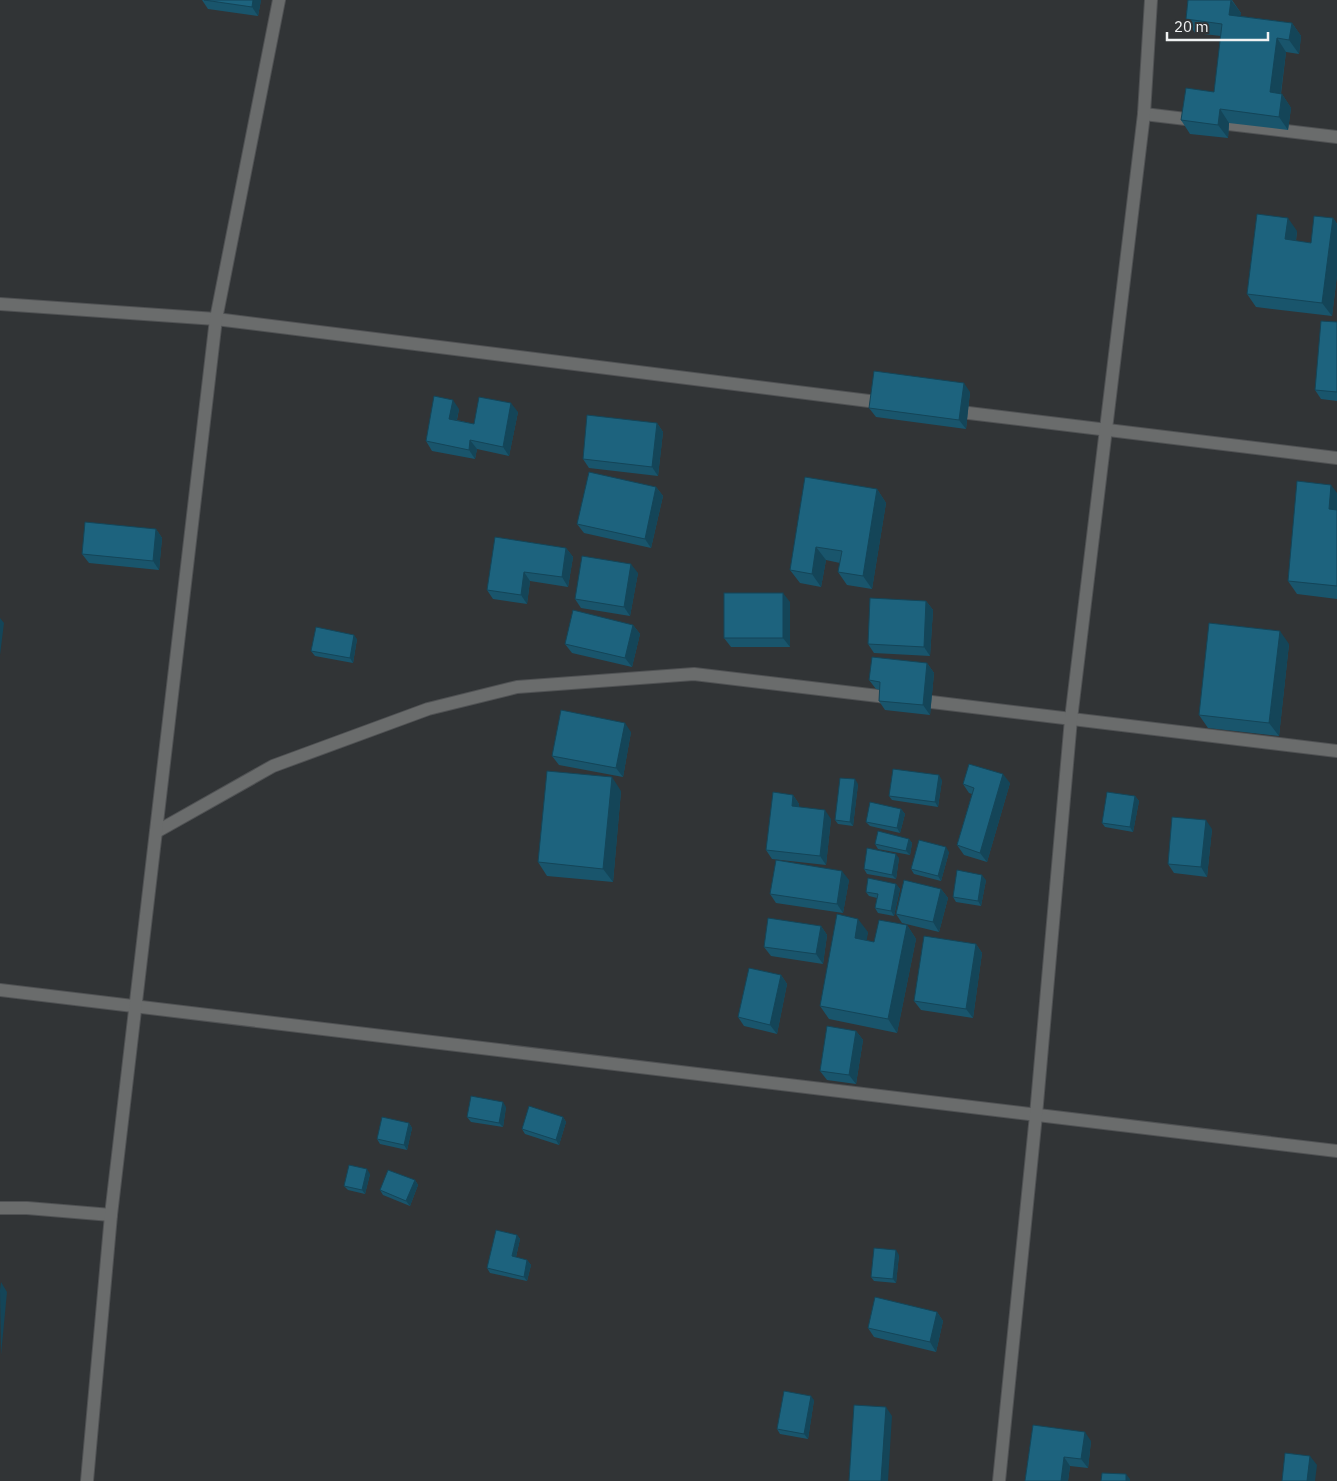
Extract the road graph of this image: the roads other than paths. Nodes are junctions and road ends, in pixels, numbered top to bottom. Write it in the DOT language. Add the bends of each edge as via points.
graph roads {
  1 [pos="279,0"];
  2 [pos="1150,0"];
  3 [pos="1144,114"];
  4 [pos="1337,137"];
  5 [pos="2,306"];
  6 [pos="216,319"];
  7 [pos="897,404"];
  8 [pos="937,410"];
  9 [pos="1105,430"];
  10 [pos="1337,458"];
  11 [pos="1072,719"];
  12 [pos="1337,750"];
  13 [pos="156,832"];
  14 [pos="0,990"];
  15 [pos="136,1006"];
  16 [pos="1036,1115"];
  17 [pos="1337,1151"];
  18 [pos="0,1208"];
  19 [pos="111,1215"];
  20 [pos="87,1481"];
  21 [pos="999,1481"];
  1 -- 6 [label="street"];
  2 -- 3 [label="street"];
  3 -- 4 [label="street"];
  3 -- 9 [label="street"];
  5 -- 6 [label="street"];
  6 -- 7 [label="street"];
  6 -- 13 [label="street"];
  8 -- 9 [label="street"];
  9 -- 10 [label="street"];
  9 -- 11 [label="street"];
  11 -- 12 [label="street"];
  11 -- 13 [label="street" via="694,674 517,687 428,709 273,766"];
  11 -- 16 [label="street"];
  13 -- 15 [label="street"];
  14 -- 15 [label="street"];
  15 -- 16 [label="street"];
  15 -- 19 [label="street"];
  16 -- 17 [label="street"];
  16 -- 21 [label="street"];
  18 -- 19 [label="street"];
  19 -- 20 [label="street"];
}
